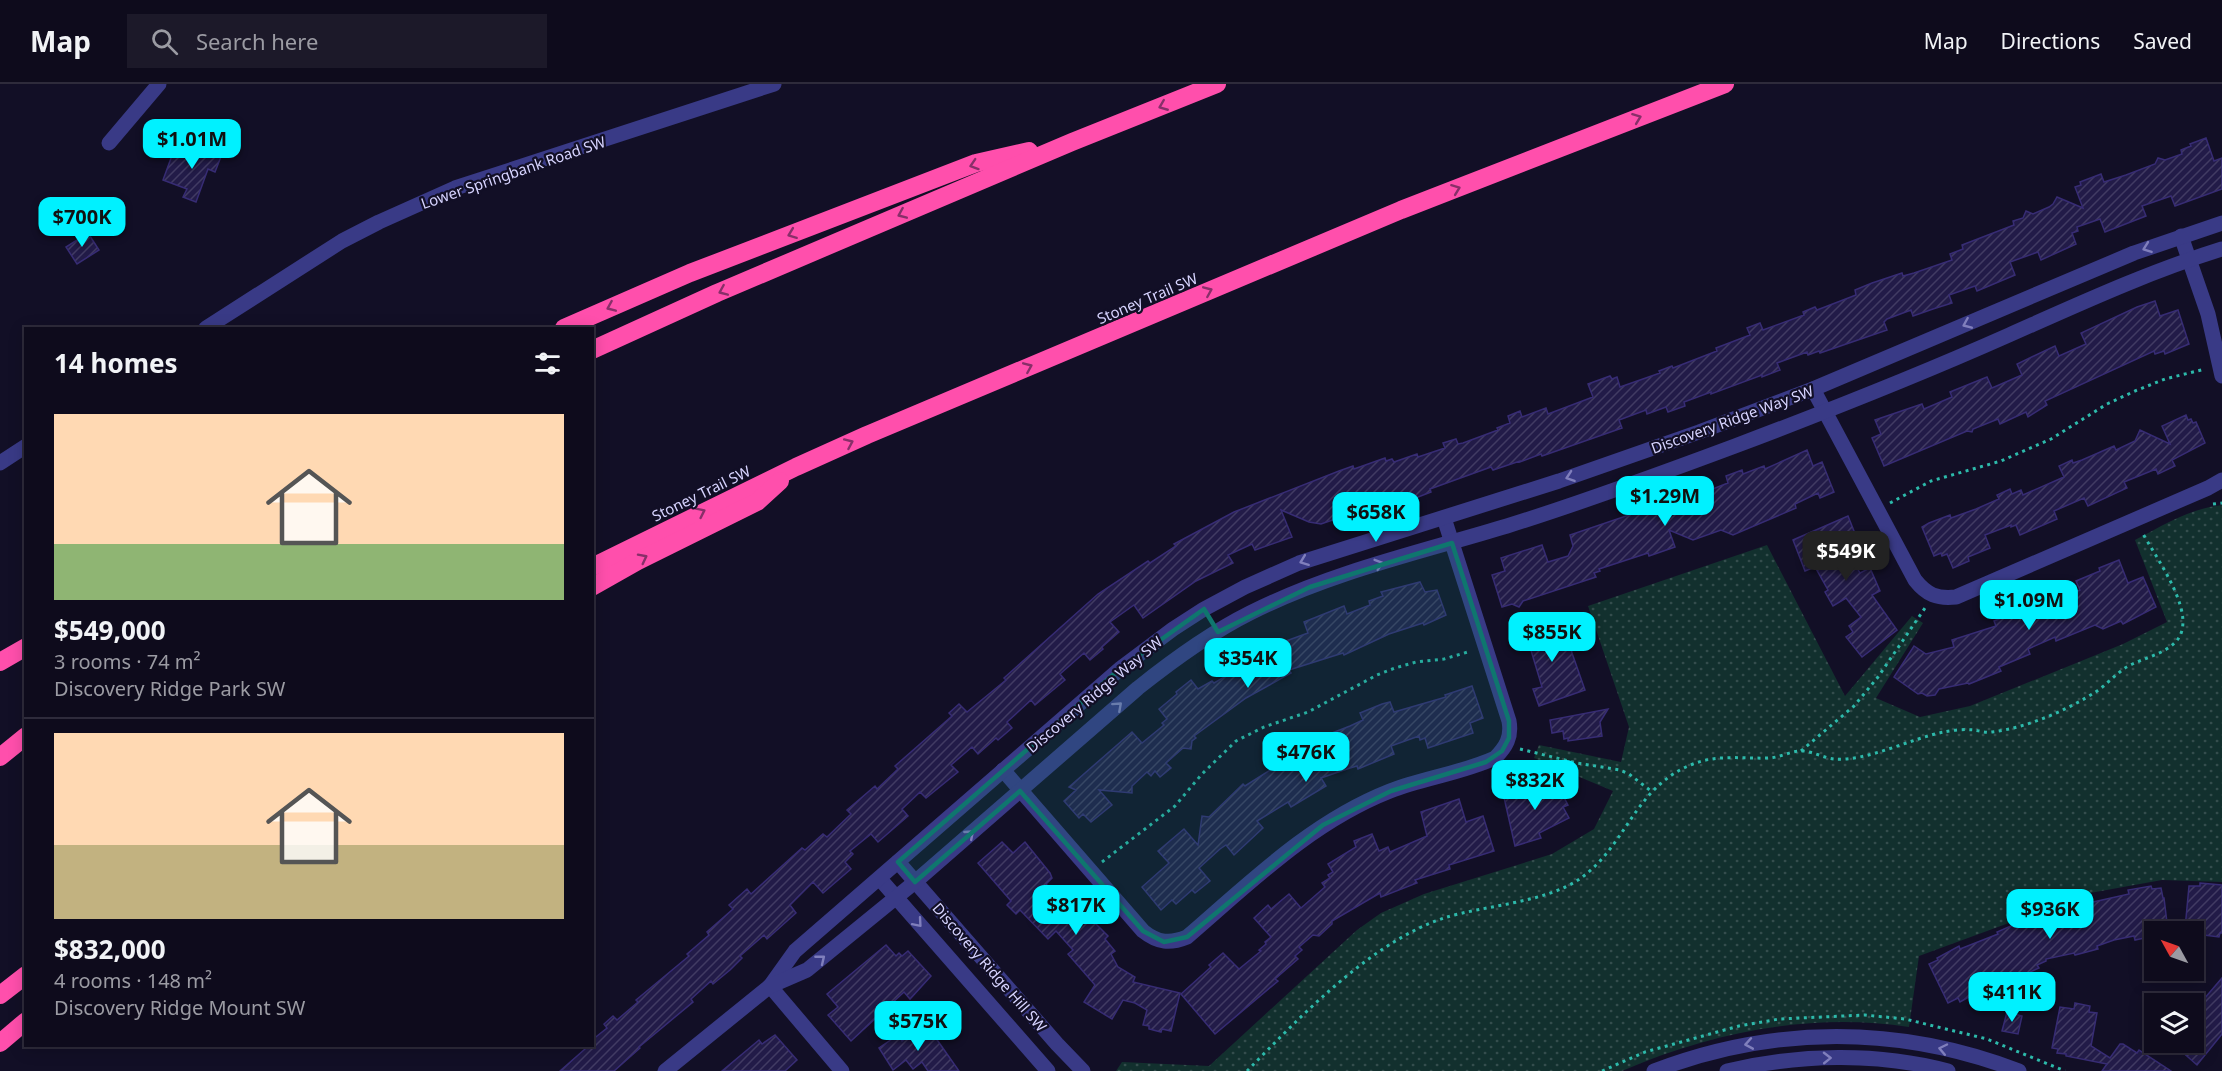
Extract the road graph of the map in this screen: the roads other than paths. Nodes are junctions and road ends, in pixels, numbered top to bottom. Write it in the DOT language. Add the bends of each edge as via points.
graph roads {
  1 [pos="159,84"];
  2 [pos="774,84"];
  3 [pos="1217,84"];
  4 [pos="1725,84"];
  5 [pos="1072,142"];
  6 [pos="109,143"];
  7 [pos="2222,223"];
  8 [pos="2181,236"];
  9 [pos="2222,249"];
  10 [pos="2189,260"];
  11 [pos="1998,312"];
  12 [pos="208,327"];
  13 [pos="566,327"];
  14 [pos="2009,335"];
  15 [pos="594,349"];
  16 [pos="2222,376"];
  17 [pos="1813,389"];
  18 [pos="1826,412"];
  19 [pos="24,447"];
  20 [pos="1634,455"];
  21 [pos="0,463"];
  22 [pos="796,467"];
  23 [pos="1643,480"];
  24 [pos="2222,480"];
  25 [pos="1444,518"];
  26 [pos="1452,543"];
  27 [pos="594,566"];
  28 [pos="594,587"];
  29 [pos="1204,609"];
  30 [pos="1218,632"];
  31 [pos="24,648"];
  32 [pos="0,662"];
  33 [pos="24,738"];
  34 [pos="0,757"];
  35 [pos="1003,770"];
  36 [pos="1020,791"];
  37 [pos="898,862"];
  38 [pos="880,879"];
  39 [pos="915,882"];
  40 [pos="896,897"];
  41 [pos="24,977"];
  42 [pos="770,986"];
  43 [pos="0,995"];
  44 [pos="24,1024"];
  45 [pos="1856,1035"];
  46 [pos="0,1043"];
  47 [pos="1855,1064"];
  48 [pos="1981,1064"];
  49 [pos="1675,1067"];
  50 [pos="665,1071"];
  51 [pos="842,1071"];
  52 [pos="1048,1071"];
  53 [pos="1083,1071"];
  54 [pos="1654,1071"];
  55 [pos="1727,1071"];
  56 [pos="1948,1071"];
  57 [pos="2019,1071"];
  1 -- 6 [label="street"];
  2 -- 12 [label="street, Lower Springbank Road SW" via="455,188 342,242"];
  3 -- 5 [label="highway, one-way"];
  22 -- 4 [label="highway, Stoney Trail SW, one-way" via="1390,215"];
  5 -- 13 [label="highway, one-way" via="976,163 690,273"];
  5 -- 15 [label="highway, one-way"];
  7 -- 8 [label="street, Discovery Ridge Way SW"];
  8 -- 10 [label="street"];
  8 -- 11 [label="street, Discovery Ridge Way SW, one-way"];
  9 -- 10 [label="street, Discovery Ridge Way SW"];
  10 -- 14 [label="street, Discovery Ridge Way SW"];
  10 -- 16 [label="street" via="2208,314"];
  11 -- 14 [label="street"];
  11 -- 17 [label="street, Discovery Ridge Way SW, one-way"];
  14 -- 18 [label="street, Discovery Ridge Way SW"];
  17 -- 18 [label="street"];
  17 -- 20 [label="street, Discovery Ridge Way SW"];
  18 -- 23 [label="street, Discovery Ridge Way SW"];
  18 -- 24 [label="street" via="1915,580 1923,590 1943,598 1956,597 2032,566"];
  19 -- 21 [label="street"];
  20 -- 23 [label="street"];
  20 -- 25 [label="street, Discovery Ridge Way SW, one-way"];
  27 -- 22 [label="highway, Stoney Trail SW, one-way"];
  28 -- 22 [label="highway, one-way" via="758,502"];
  23 -- 26 [label="street, Discovery Ridge Way SW"];
  25 -- 26 [label="street"];
  25 -- 29 [label="street, Discovery Ridge Way SW, one-way" via="1299,563"];
  30 -- 26 [label="street, Discovery Ridge Way SW, one-way" via="1249,613 1310,587"];
  26 -- 36 [label="street" via="1509,721 1507,744 1495,758 1391,790 1323,825 1187,937 1164,942 1143,931"];
  29 -- 30 [label="street"];
  29 -- 35 [label="street, Discovery Ridge Way SW" via="1121,668"];
  36 -- 30 [label="street, Discovery Ridge Way SW, one-way" via="1138,688"];
  31 -- 32 [label="highway"];
  33 -- 34 [label="highway"];
  35 -- 36 [label="street"];
  35 -- 37 [label="street, Discovery Ridge Way SW"];
  39 -- 36 [label="street, Discovery Ridge Way SW, one-way"];
  37 -- 38 [label="street, Discovery Ridge Way SW"];
  37 -- 39 [label="street, Discovery Ridge Hill SW"];
  38 -- 40 [label="street, Discovery Ridge Hill SW"];
  38 -- 42 [label="street, Discovery Ridge Way SW" via="795,951"];
  39 -- 40 [label="street, Discovery Ridge Way SW"];
  39 -- 53 [label="street, Discovery Ridge Hill SW"];
  42 -- 40 [label="street, Discovery Ridge Way SW, one-way" via="807,970"];
  40 -- 52 [label="street, Discovery Ridge Hill SW, one-way"];
  41 -- 43 [label="highway"];
  42 -- 50 [label="street, Discovery Ridge Way SW"];
  42 -- 51 [label="street"];
  44 -- 46 [label="highway"];
  45 -- 47 [label="street"];
  48 -- 45 [label="street, one-way" via="1910,1042"];
  45 -- 49 [label="street, one-way" via="1748,1043"];
  55 -- 47 [label="street, one-way" via="1794,1059"];
  47 -- 56 [label="street" via="1908,1063"];
  48 -- 57 [label="street"];
  49 -- 54 [label="street"];
}
